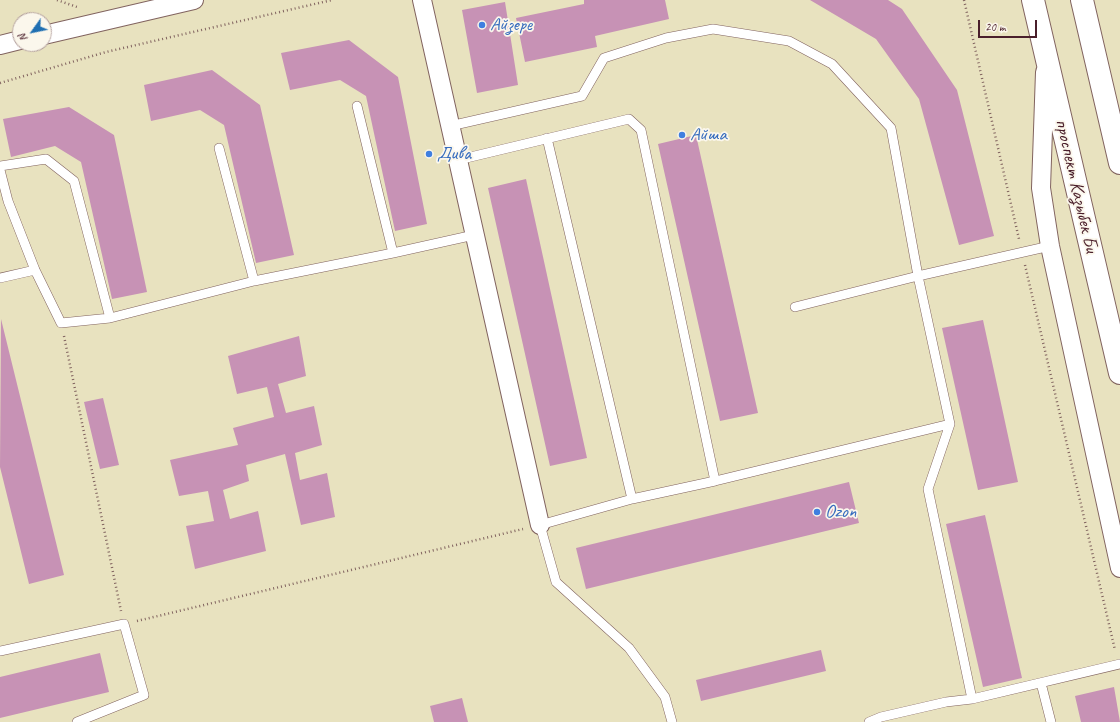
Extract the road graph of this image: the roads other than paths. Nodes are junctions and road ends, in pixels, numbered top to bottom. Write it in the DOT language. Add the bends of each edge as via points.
graph roads {
  1 [pos="194,0"];
  2 [pos="422,0"];
  3 [pos="1033,0"];
  4 [pos="1082,0"];
  5 [pos="52,33"];
  6 [pos="12,42"];
  7 [pos="0,45"];
  8 [pos="1045,54"];
  9 [pos="357,106"];
  10 [pos="450,126"];
  11 [pos="548,138"];
  12 [pos="219,148"];
  13 [pos="458,160"];
  14 [pos="1120,163"];
  15 [pos="0,166"];
  16 [pos="0,170"];
  17 [pos="474,235"];
  18 [pos="1050,246"];
  19 [pos="393,253"];
  20 [pos="36,270"];
  21 [pos="918,276"];
  22 [pos="0,278"];
  23 [pos="254,281"];
  24 [pos="795,307"];
  25 [pos="110,318"];
  26 [pos="1120,373"];
  27 [pos="950,424"];
  28 [pos="715,481"];
  29 [pos="632,499"];
  30 [pos="540,525"];
  31 [pos="1120,568"];
  32 [pos="0,650"];
  33 [pos="1119,664"];
  34 [pos="1041,683"];
  35 [pos="972,699"];
  36 [pos="77,722"];
  37 [pos="672,722"];
  38 [pos="869,722"];
  39 [pos="1051,722"];
  1 -- 5 [label="street"];
  2 -- 10 [label="street"];
  3 -- 8 [label="street, проспект Казыбек Би"];
  4 -- 14 [label="street"];
  6 -- 7 [label="street"];
  8 -- 18 [label="street" via="1041,188"];
  8 -- 26 [label="street, проспект Казыбек Би"];
  9 -- 19 [label="lane"];
  10 -- 13 [label="street"];
  10 -- 21 [label="lane" via="582,96 604,58 666,38 713,29 789,41 832,64 891,128"];
  11 -- 13 [label="lane"];
  11 -- 28 [label="lane" via="629,119 641,130"];
  11 -- 29 [label="lane"];
  12 -- 23 [label="lane"];
  13 -- 17 [label="street"];
  15 -- 25 [label="lane" via="46,159 74,181"];
  16 -- 20 [label="lane" via="8,201"];
  17 -- 19 [label="lane"];
  17 -- 30 [label="street"];
  18 -- 21 [label="lane"];
  18 -- 31 [label="street"];
  19 -- 23 [label="lane"];
  20 -- 22 [label="lane"];
  20 -- 25 [label="lane" via="61,323"];
  21 -- 24 [label="lane"];
  21 -- 27 [label="lane"];
  23 -- 25 [label="lane"];
  27 -- 28 [label="lane"];
  27 -- 35 [label="lane" via="928,489"];
  28 -- 29 [label="lane"];
  29 -- 30 [label="lane"];
  30 -- 37 [label="lane" via="556,582 629,648 665,698"];
  32 -- 36 [label="lane" via="124,624 144,695"];
  33 -- 34 [label="lane"];
  34 -- 35 [label="lane"];
  34 -- 39 [label="lane"];
  35 -- 38 [label="lane" via="946,702"];
}
